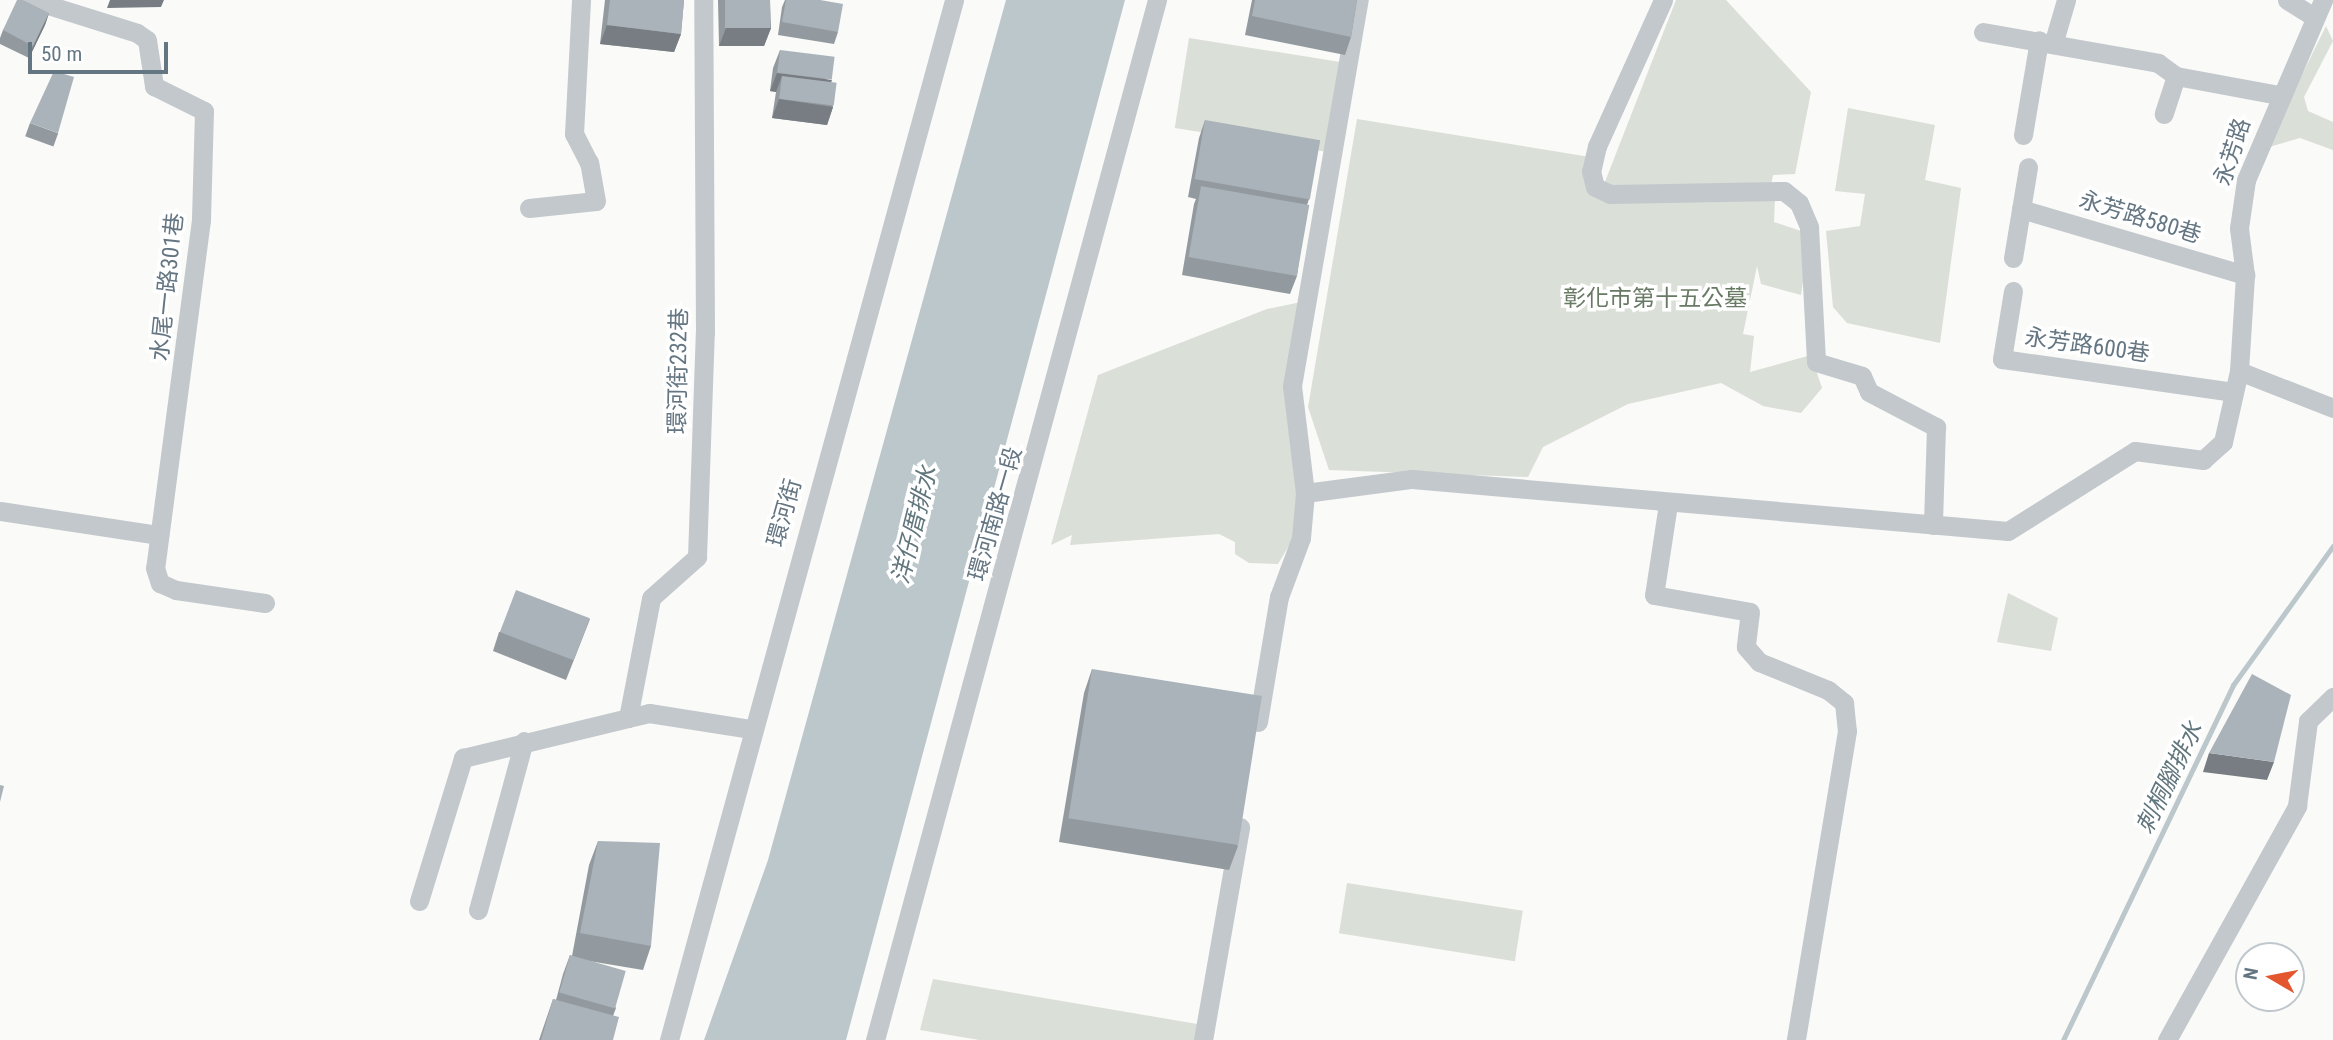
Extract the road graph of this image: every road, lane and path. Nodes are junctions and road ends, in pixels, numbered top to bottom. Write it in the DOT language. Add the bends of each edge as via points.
graph roads {
  1 [pos="32,0"];
  2 [pos="581,0"];
  3 [pos="703,0"];
  4 [pos="954,0"];
  5 [pos="1157,0"];
  6 [pos="1359,0"];
  7 [pos="1663,0"];
  8 [pos="2066,0"];
  9 [pos="2287,0"];
  10 [pos="2319,9"];
  11 [pos="1983,32"];
  12 [pos="2046,40"];
  13 [pos="2176,76"];
  14 [pos="2279,95"];
  15 [pos="2164,114"];
  16 [pos="2023,135"];
  17 [pos="2028,167"];
  18 [pos="528,208"];
  19 [pos="2021,208"];
  20 [pos="2013,258"];
  21 [pos="2245,275"];
  22 [pos="2013,290"];
  23 [pos="2239,371"];
  24 [pos="2234,392"];
  25 [pos="2333,408"];
  26 [pos="1305,493"];
  27 [pos="1668,503"];
  28 [pos="0,511"];
  29 [pos="1933,525"];
  30 [pos="159,535"];
  31 [pos="265,603"];
  32 [pos="2333,697"];
  33 [pos="628,718"];
  34 [pos="750,729"];
  35 [pos="524,741"];
  36 [pos="1254,745"];
  37 [pos="1242,812"];
  38 [pos="419,901"];
  39 [pos="478,910"];
  40 [pos="669,1040"];
  41 [pos="875,1040"];
  42 [pos="1203,1040"];
  43 [pos="1796,1040"];
  44 [pos="2167,1040"];
  1 -- 30 [label="street, 水尾一路301巷" via="137,33 147,40 154,86 204,111 201,220"];
  2 -- 18 [label="street" via="574,134 589,163 596,201"];
  3 -- 33 [label="street, 環河街232巷" via="703,500 697,557 651,598"];
  4 -- 34 [label="street, 環河街"];
  5 -- 41 [label="street, 環河南路一段" via="1065,357"];
  6 -- 26 [label="street" via="1292,386"];
  7 -- 29 [label="street" via="1597,146 1591,171 1595,187 1610,194 1784,191 1799,203 1809,227 1816,362 1862,376 1869,391 1936,427"];
  8 -- 12 [label="street"];
  9 -- 10 [label="street"];
  10 -- 14 [label="street, 永芳路"];
  11 -- 12 [label="street"];
  12 -- 13 [label="street" via="2158,63"];
  12 -- 16 [label="street"];
  13 -- 14 [label="street"];
  13 -- 15 [label="street"];
  14 -- 21 [label="street, 永芳路" via="2246,180 2239,228"];
  17 -- 19 [label="street"];
  19 -- 20 [label="street"];
  19 -- 21 [label="street, 永芳路580巷"];
  21 -- 23 [label="street, 永芳路"];
  22 -- 24 [label="street, 永芳路600巷" via="2002,359"];
  23 -- 24 [label="street, 永芳路"];
  23 -- 25 [label="street"];
  24 -- 29 [label="street, 永芳路" via="2223,442 2203,460 2135,451 2008,531"];
  26 -- 27 [label="street, 永芳路" via="1412,479"];
  26 -- 36 [label="street" via="1301,538 1279,597"];
  27 -- 29 [label="street, 永芳路"];
  27 -- 43 [label="street" via="1654,595 1750,612 1746,647 1759,662 1828,690 1844,703 1847,731"];
  28 -- 30 [label="street"];
  30 -- 31 [label="street, 水尾一路301巷" via="155,568 160,583 202,597"];
  32 -- 44 [label="street" via="2308,721 2297,806"];
  33 -- 34 [label="street" via="649,713"];
  33 -- 35 [label="street"];
  34 -- 40 [label="street, 環河街"];
  35 -- 38 [label="street" via="463,758"];
  35 -- 39 [label="street"];
  37 -- 42 [label="street"];
}
